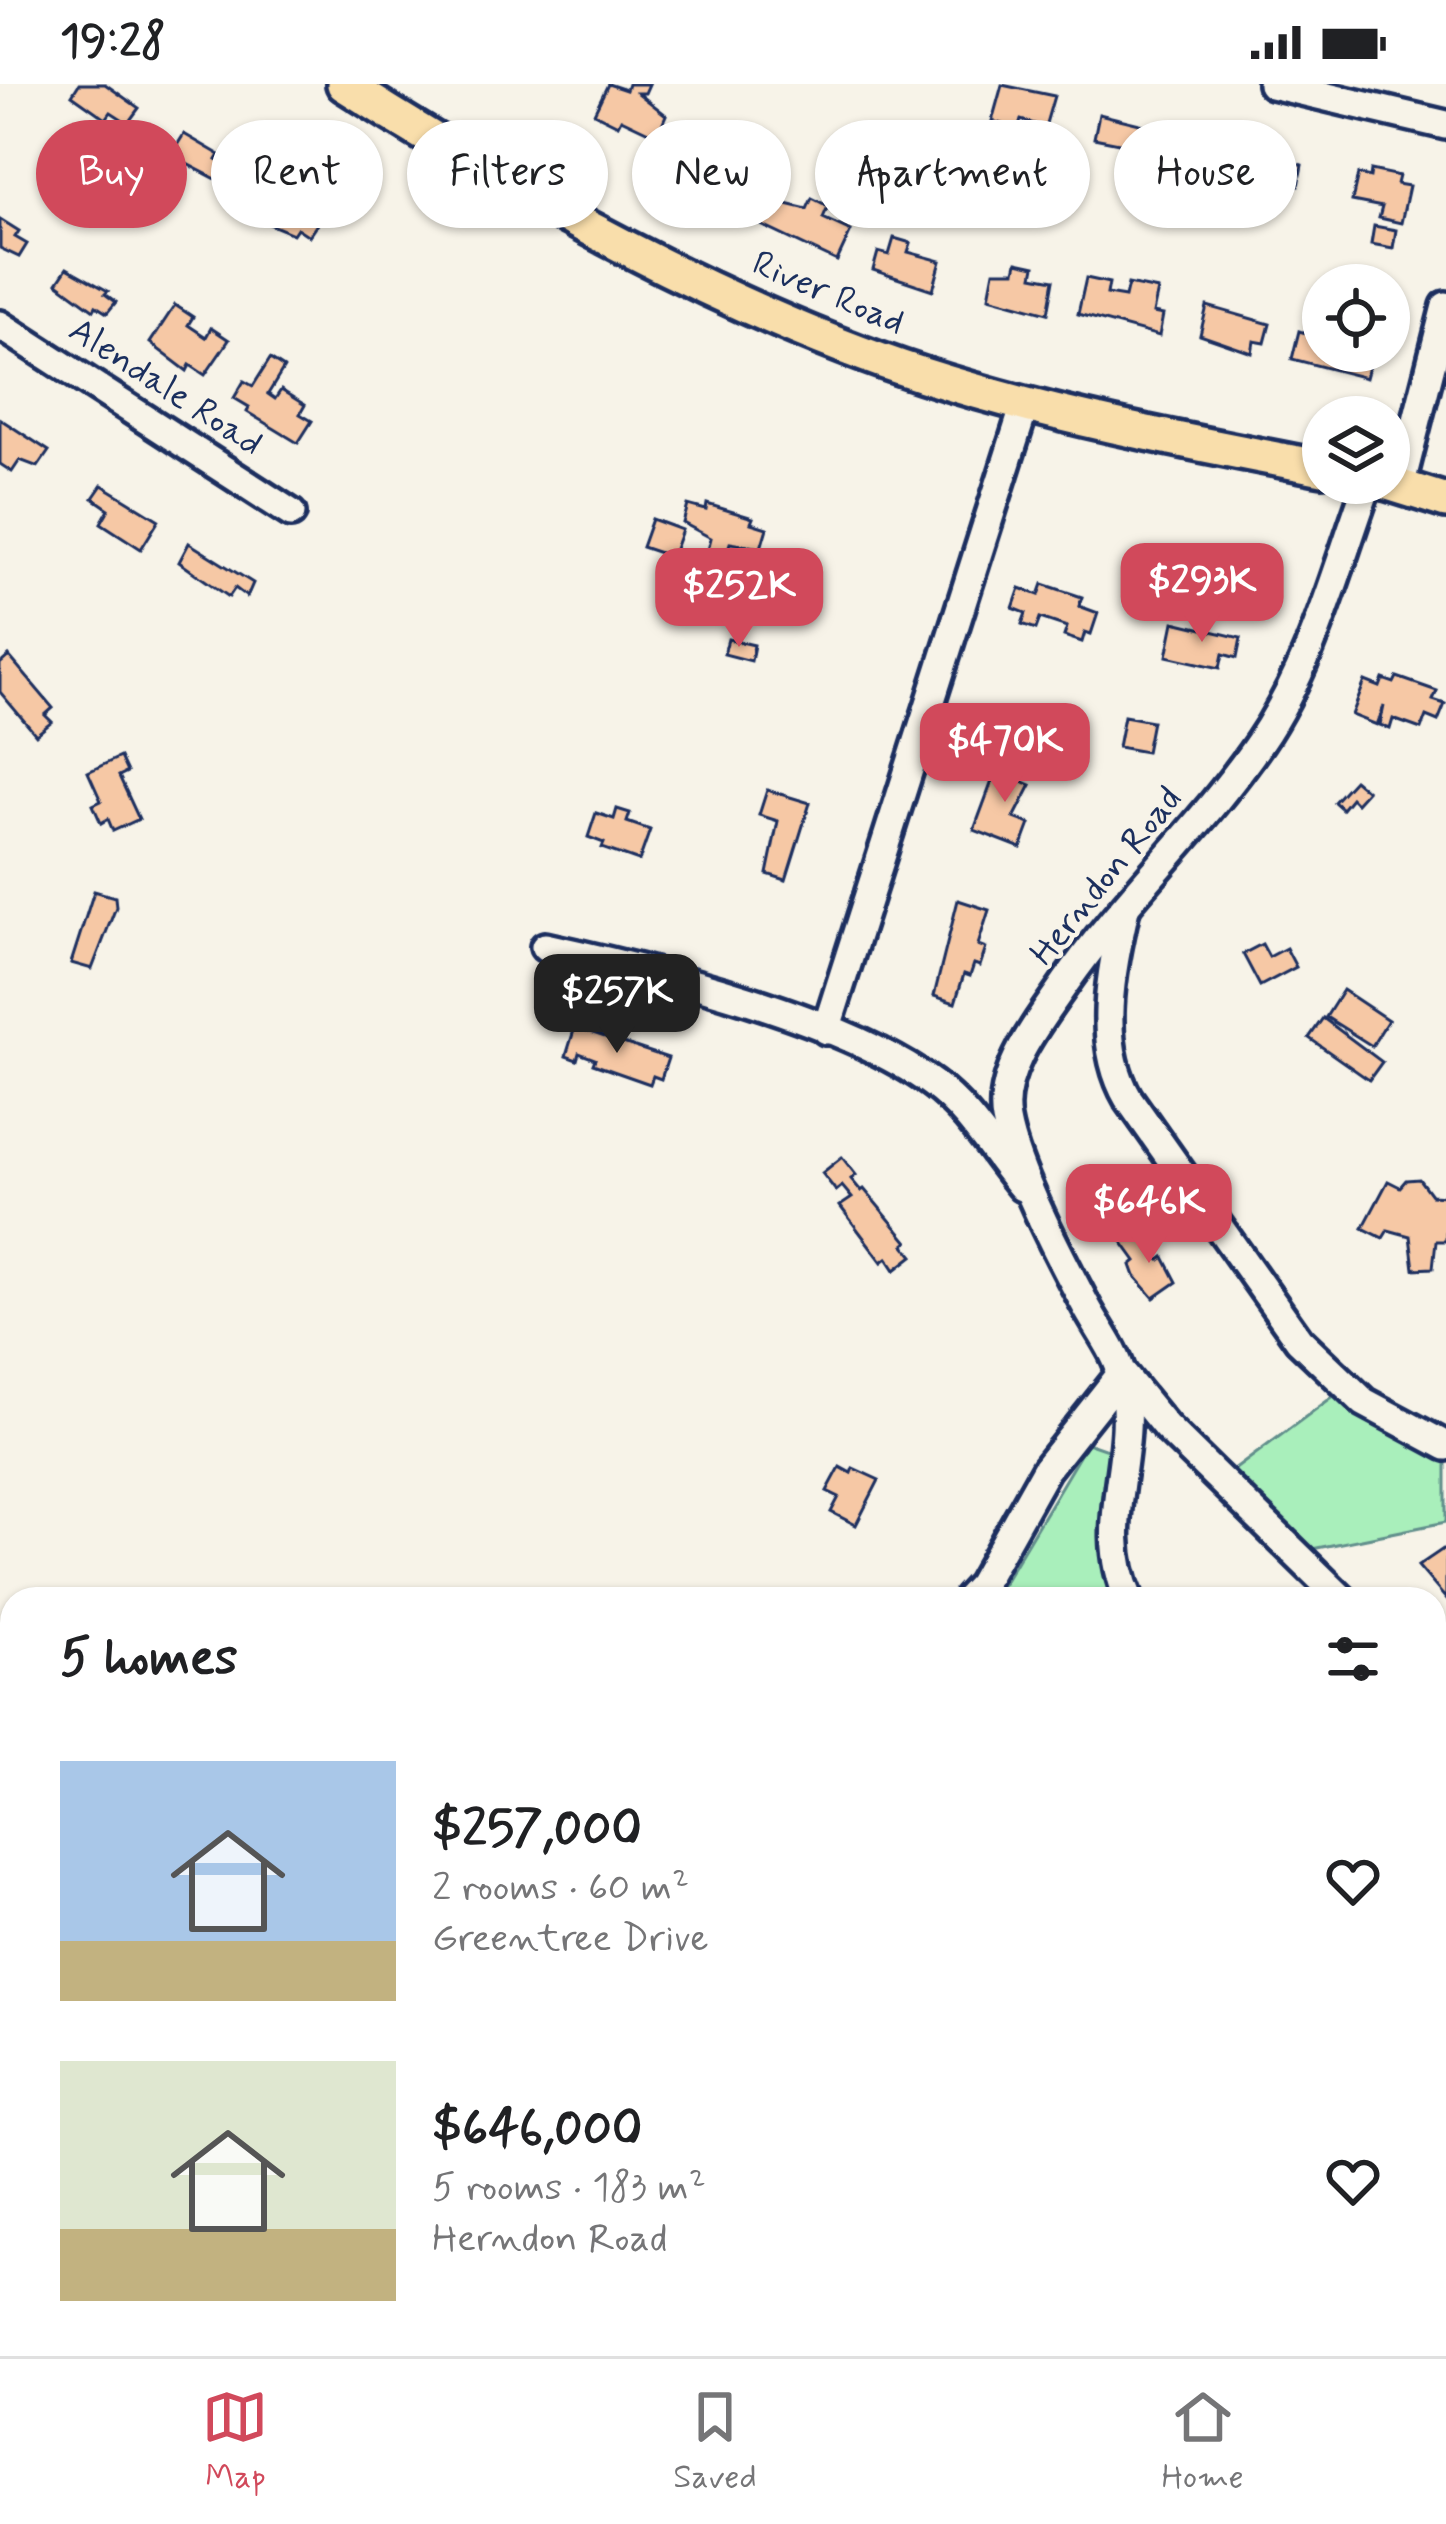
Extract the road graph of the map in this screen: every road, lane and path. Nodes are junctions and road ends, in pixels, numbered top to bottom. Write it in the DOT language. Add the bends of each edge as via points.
graph roads {
  1 [pos="344,84"];
  2 [pos="1272,84"];
  3 [pos="1446,125"];
  4 [pos="1446,306"];
  5 [pos="0,325"];
  6 [pos="1025,405"];
  7 [pos="1410,411"];
  8 [pos="1302,464"];
  9 [pos="1410,491"];
  10 [pos="1446,502"];
  11 [pos="1376,504"];
  12 [pos="291,513"];
  13 [pos="1126,904"];
  14 [pos="545,947"];
  15 [pos="826,1030"];
  16 [pos="1041,1209"];
  17 [pos="1122,1373"];
  18 [pos="1446,1446"];
  19 [pos="979,1587"];
  20 [pos="1125,1587"];
  21 [pos="1330,1587"];
  1 -- 6 [label="main road, River Road" via="744,304 830,342"];
  2 -- 3 [label="street"];
  4 -- 7 [label="street, Herndon Road"];
  5 -- 12 [label="street, Alendale Road"];
  6 -- 8 [label="main road, River Road"];
  6 -- 15 [label="street"];
  9 -- 10 [label="main road"];
  11 -- 13 [label="street, Herndon Road" via="1282,706"];
  13 -- 16 [label="street, Herndon Road" via="1050,1006 1007,1087 1006,1121"];
  13 -- 18 [label="street" via="1109,1001 1113,1065 1128,1098 1299,1340 1364,1402"];
  14 -- 15 [label="street"];
  15 -- 16 [label="street" via="934,1084"];
  16 -- 17 [label="street, Herndon Road"];
  17 -- 19 [label="street" via="1046,1468"];
  17 -- 20 [label="street, Herndon Road" via="1125,1454 1112,1551"];
  17 -- 21 [label="street" via="1166,1427"];
}
